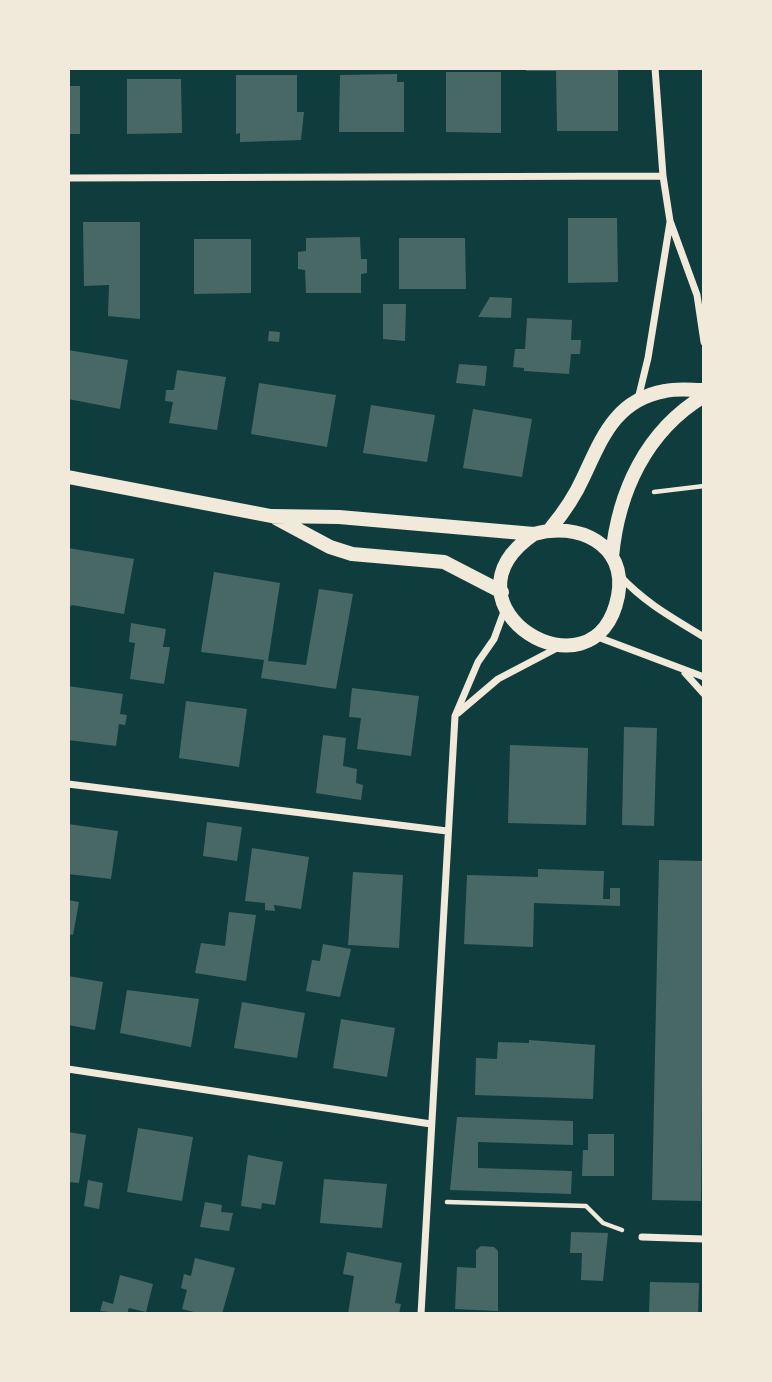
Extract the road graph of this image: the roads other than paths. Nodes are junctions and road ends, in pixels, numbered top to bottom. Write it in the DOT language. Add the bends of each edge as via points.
graph roads {
  1 [pos="655,68"];
  2 [pos="663,176"];
  3 [pos="68,178"];
  4 [pos="670,221"];
  5 [pos="704,342"];
  6 [pos="704,390"];
  7 [pos="704,396"];
  8 [pos="637,402"];
  9 [pos="68,477"];
  10 [pos="271,516"];
  11 [pos="551,528"];
  12 [pos="534,534"];
  13 [pos="612,557"];
  14 [pos="617,573"];
  15 [pos="502,592"];
  16 [pos="506,608"];
  17 [pos="594,635"];
  18 [pos="704,637"];
  19 [pos="561,646"];
  20 [pos="685,672"];
  21 [pos="704,677"];
  22 [pos="704,694"];
  23 [pos="455,716"];
  24 [pos="68,784"];
  25 [pos="447,831"];
  26 [pos="68,1069"];
  27 [pos="431,1124"];
  28 [pos="642,1237"];
  29 [pos="704,1239"];
  30 [pos="422,1314"];
  1 -- 2 [label="street"];
  2 -- 3 [label="street"];
  2 -- 4 [label="street"];
  4 -- 5 [label="street" via="697,295"];
  4 -- 8 [label="street"];
  6 -- 8 [label="main road" via="668,390"];
  7 -- 13 [label="main road" via="678,412 645,454 619,510"];
  8 -- 11 [label="main road" via="601,436 569,505"];
  9 -- 10 [label="main road"];
  10 -- 12 [label="main road" via="339,517"];
  10 -- 15 [label="main road" via="330,547 352,554 444,562"];
  11 -- 12 [label="main road"];
  11 -- 13 [label="main road" via="586,533"];
  12 -- 15 [label="main road" via="509,558"];
  13 -- 14 [label="main road"];
  14 -- 17 [label="main road" via="615,608 607,624"];
  14 -- 18 [label="street" via="636,594"];
  15 -- 16 [label="main road"];
  16 -- 19 [label="main road" via="528,636"];
  16 -- 23 [label="street"];
  17 -- 19 [label="main road"];
  17 -- 20 [label="street"];
  19 -- 23 [label="street" via="498,679"];
  20 -- 21 [label="street"];
  20 -- 22 [label="street"];
  23 -- 25 [label="street"];
  24 -- 25 [label="street"];
  25 -- 27 [label="street"];
  26 -- 27 [label="street"];
  27 -- 30 [label="street"];
  28 -- 29 [label="street"];
}
